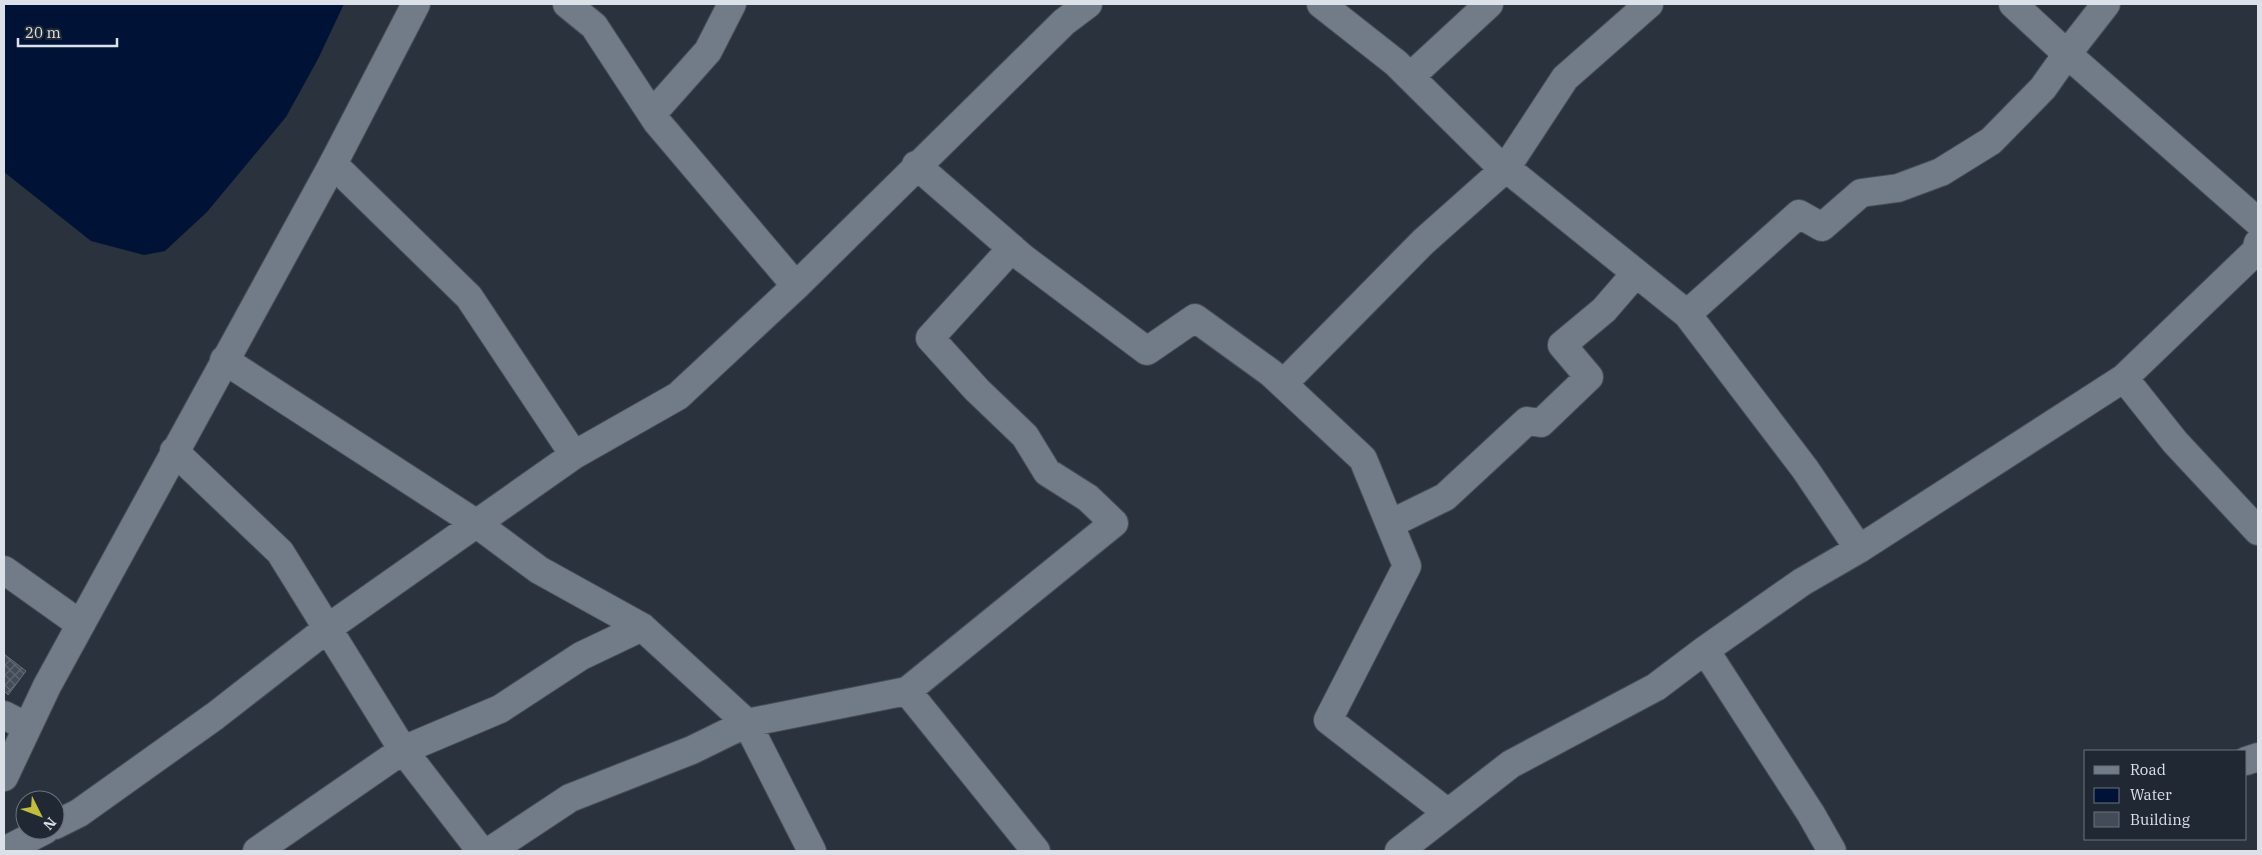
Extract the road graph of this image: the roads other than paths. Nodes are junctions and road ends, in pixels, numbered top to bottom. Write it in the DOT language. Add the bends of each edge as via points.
graph roads {
  1 [pos="416,4"];
  2 [pos="567,4"];
  3 [pos="732,4"];
  4 [pos="1088,4"];
  5 [pos="1321,4"];
  6 [pos="1489,4"];
  7 [pos="1649,4"];
  8 [pos="2013,4"];
  9 [pos="2106,4"];
  10 [pos="2067,54"];
  11 [pos="1410,77"];
  12 [pos="652,114"];
  13 [pos="333,164"];
  14 [pos="916,165"];
  15 [pos="1506,168"];
  16 [pos="2258,222"];
  17 [pos="1012,248"];
  18 [pos="2257,249"];
  19 [pos="1636,273"];
  20 [pos="796,286"];
  21 [pos="1686,314"];
  22 [pos="224,360"];
  23 [pos="2124,378"];
  24 [pos="1283,384"];
  25 [pos="174,452"];
  26 [pos="574,455"];
  27 [pos="477,524"];
  28 [pos="1390,524"];
  29 [pos="2258,531"];
  30 [pos="1859,549"];
  31 [pos="4,570"];
  32 [pos="80,624"];
  33 [pos="642,627"];
  34 [pos="328,628"];
  35 [pos="1705,650"];
  36 [pos="907,690"];
  37 [pos="4,715"];
  38 [pos="747,723"];
  39 [pos="27,727"];
  40 [pos="402,750"];
  41 [pos="4,777"];
  42 [pos="1448,813"];
  43 [pos="65,820"];
  44 [pos="24,840"];
  45 [pos="4,850"];
  46 [pos="257,851"];
  47 [pos="481,851"];
  48 [pos="490,851"];
  49 [pos="812,851"];
  50 [pos="1036,851"];
  51 [pos="1399,851"];
  52 [pos="1832,851"];
  1 -- 13 [label="street"];
  2 -- 12 [label="street" via="594,26"];
  3 -- 12 [label="street" via="708,51"];
  4 -- 14 [label="street" via="1064,22"];
  5 -- 11 [label="street"];
  6 -- 11 [label="street"];
  7 -- 15 [label="street" via="1565,78"];
  8 -- 10 [label="street"];
  9 -- 10 [label="street"];
  10 -- 16 [label="street"];
  10 -- 21 [label="street" via="2043,88 1991,142 1941,172 1898,188 1861,193 1822,227 1799,214"];
  11 -- 15 [label="street" via="1498,164"];
  12 -- 20 [label="street"];
  13 -- 22 [label="street"];
  13 -- 26 [label="street" via="470,297"];
  14 -- 17 [label="street"];
  14 -- 20 [label="street"];
  15 -- 19 [label="street"];
  15 -- 24 [label="street" via="1423,242"];
  17 -- 24 [label="street" via="1147,351 1195,318"];
  17 -- 36 [label="street" via="930,338 1025,436 1047,472 1088,498 1114,523"];
  18 -- 23 [label="street"];
  19 -- 21 [label="street"];
  19 -- 28 [label="street" via="1604,310 1562,345 1589,377 1542,422 1527,421 1444,497"];
  20 -- 26 [label="street" via="678,396"];
  21 -- 30 [label="street" via="1805,469"];
  22 -- 25 [label="street"];
  22 -- 27 [label="street"];
  23 -- 29 [label="street" via="2176,442"];
  23 -- 30 [label="street"];
  24 -- 28 [label="street" via="1363,458"];
  25 -- 32 [label="street"];
  25 -- 34 [label="street" via="280,552"];
  26 -- 27 [label="street"];
  27 -- 33 [label="street" via="539,570"];
  27 -- 34 [label="street"];
  28 -- 42 [label="street" via="1407,566 1328,720"];
  30 -- 35 [label="street" via="1802,582"];
  31 -- 32 [label="street"];
  32 -- 39 [label="street"];
  33 -- 38 [label="street"];
  33 -- 40 [label="street" via="581,656 500,709"];
  34 -- 40 [label="street"];
  34 -- 43 [label="street" via="215,716"];
  35 -- 42 [label="street" via="1656,687 1511,764"];
  35 -- 52 [label="street"];
  36 -- 38 [label="street"];
  36 -- 50 [label="street"];
  37 -- 39 [label="street"];
  38 -- 48 [label="street" via="692,750 570,798"];
  38 -- 49 [label="street"];
  39 -- 41 [label="street"];
  40 -- 46 [label="street"];
  40 -- 47 [label="street"];
  42 -- 51 [label="street"];
  44 -- 45 [label="street"];
}
